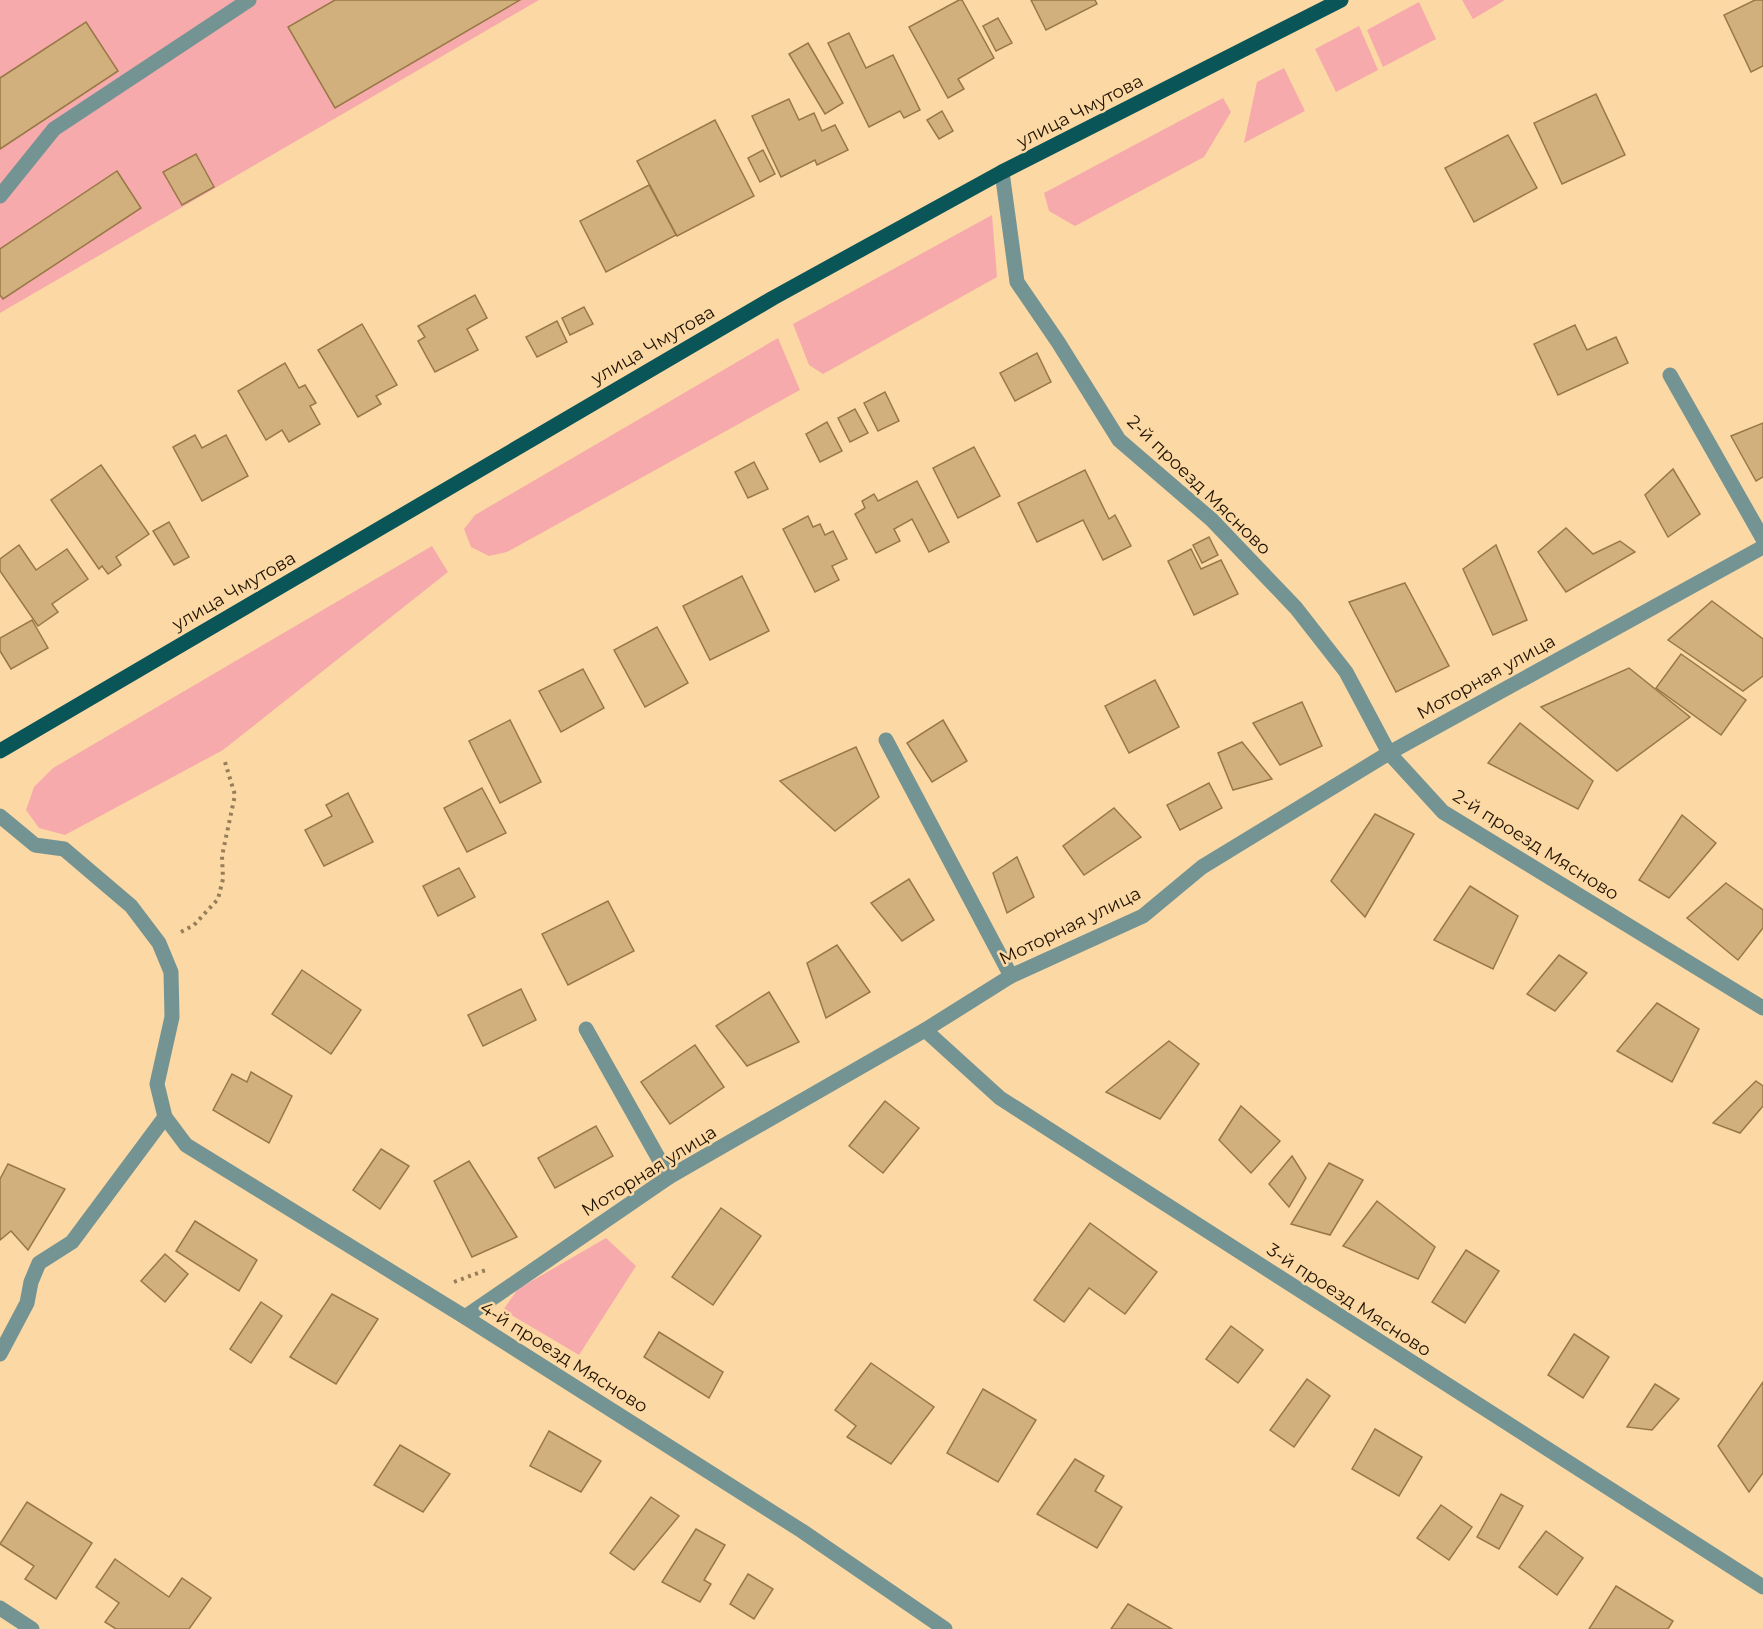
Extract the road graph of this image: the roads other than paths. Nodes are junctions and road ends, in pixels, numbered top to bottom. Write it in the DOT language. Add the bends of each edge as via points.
graph roads {
  1 [pos="249,0"];
  2 [pos="1341,0"];
  3 [pos="1002,172"];
  4 [pos="0,196"];
  5 [pos="1670,375"];
  6 [pos="1763,539"];
  7 [pos="1763,547"];
  8 [pos="886,740"];
  9 [pos="0,751"];
  10 [pos="1389,753"];
  11 [pos="0,816"];
  12 [pos="1011,976"];
  13 [pos="1763,1008"];
  14 [pos="586,1029"];
  15 [pos="926,1030"];
  16 [pos="165,1117"];
  17 [pos="669,1178"];
  18 [pos="465,1317"];
  19 [pos="0,1354"];
  20 [pos="1763,1587"];
  21 [pos="0,1608"];
  22 [pos="32,1629"];
  23 [pos="945,1629"];
  1 -- 4 [label="street" via="54,129"];
  2 -- 3 [label="main road, улица Чмутова"];
  3 -- 9 [label="main road, улица Чмутова" via="772,298"];
  3 -- 10 [label="street, 2-й проезд Мясново" via="1017,282 1119,440 1212,520 1296,608 1346,672"];
  5 -- 6 [label="street"];
  7 -- 10 [label="street, Моторная улица"];
  8 -- 12 [label="street"];
  10 -- 12 [label="street, Моторная улица" via="1202,867 1143,916"];
  10 -- 13 [label="street, 2-й проезд Мясново" via="1443,812"];
  11 -- 16 [label="street" via="35,845 64,849 131,906 159,943 171,972 172,1017 157,1084"];
  12 -- 15 [label="street, Моторная улица"];
  14 -- 17 [label="street"];
  15 -- 17 [label="street, Моторная улица"];
  15 -- 20 [label="street, 3-й проезд Мясново" via="1000,1098"];
  16 -- 18 [label="street, 4-й проезд Мясново" via="186,1145"];
  16 -- 19 [label="street" via="72,1242 39,1263 27,1303"];
  17 -- 18 [label="street, Моторная улица"];
  18 -- 23 [label="street, 4-й проезд Мясново" via="802,1531"];
  21 -- 22 [label="street"];
}
